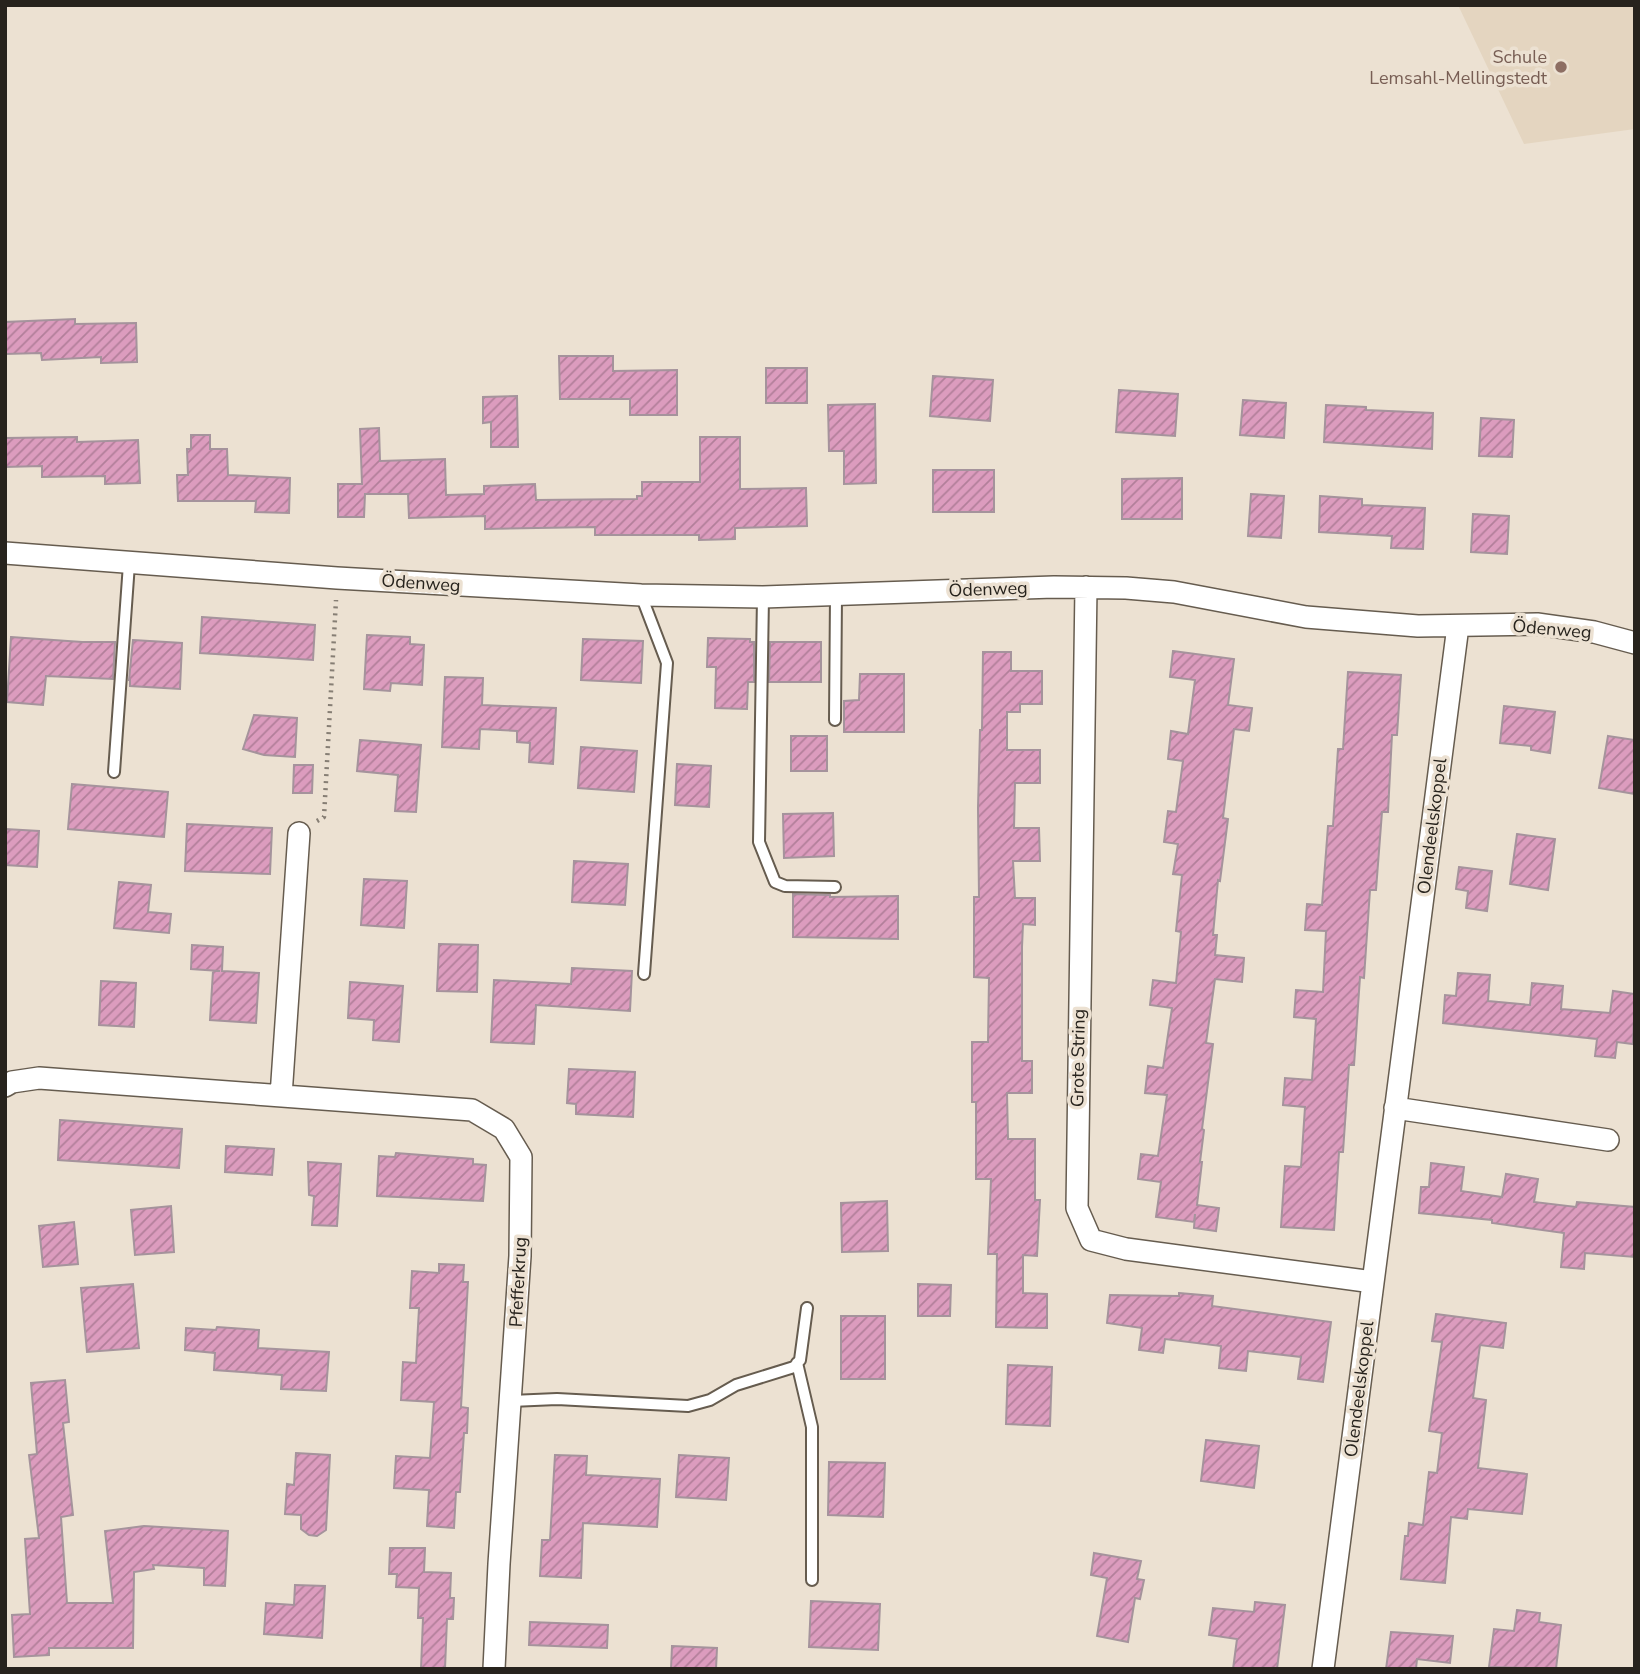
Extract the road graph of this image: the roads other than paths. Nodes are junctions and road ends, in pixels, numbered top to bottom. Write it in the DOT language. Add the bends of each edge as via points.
graph roads {
  1 [pos="5,553"];
  2 [pos="129,564"];
  3 [pos="1086,587"];
  4 [pos="642,595"];
  5 [pos="836,595"];
  6 [pos="762,597"];
  7 [pos="1458,626"];
  8 [pos="1635,643"];
  9 [pos="835,720"];
  10 [pos="114,772"];
  11 [pos="299,832"];
  12 [pos="835,887"];
  13 [pos="644,974"];
  14 [pos="5,1086"];
  15 [pos="281,1096"];
  16 [pos="1395,1108"];
  17 [pos="1608,1140"];
  18 [pos="1373,1282"];
  19 [pos="807,1308"];
  20 [pos="797,1363"];
  21 [pos="511,1401"];
  22 [pos="812,1580"];
  23 [pos="495,1669"];
  24 [pos="1323,1669"];
  1 -- 2 [label="street, Ödenweg"];
  2 -- 4 [label="street, Ödenweg"];
  2 -- 10 [label="lane"];
  3 -- 5 [label="street, Ödenweg"];
  3 -- 7 [label="street, Ödenweg" via="1174,592 1306,617"];
  3 -- 18 [label="street, Grote String" via="1077,1208 1091,1240 1126,1249"];
  4 -- 6 [label="street, Ödenweg"];
  4 -- 13 [label="lane" via="667,663"];
  5 -- 6 [label="street, Ödenweg"];
  5 -- 9 [label="lane"];
  6 -- 12 [label="lane" via="759,842 775,882"];
  7 -- 8 [label="street, Ödenweg" via="1558,626"];
  7 -- 16 [label="street, Olendeelskoppel"];
  11 -- 15 [label="street"];
  14 -- 15 [label="street, Pfefferkrug" via="39,1078"];
  15 -- 21 [label="street, Pfefferkrug" via="472,1110 503,1129 521,1157"];
  16 -- 17 [label="street"];
  16 -- 18 [label="street, Olendeelskoppel"];
  18 -- 24 [label="street, Olendeelskoppel"];
  19 -- 20 [label="lane"];
  20 -- 21 [label="lane" via="688,1406"];
  20 -- 22 [label="lane" via="812,1427"];
  21 -- 23 [label="street, Pfefferkrug"];
}
